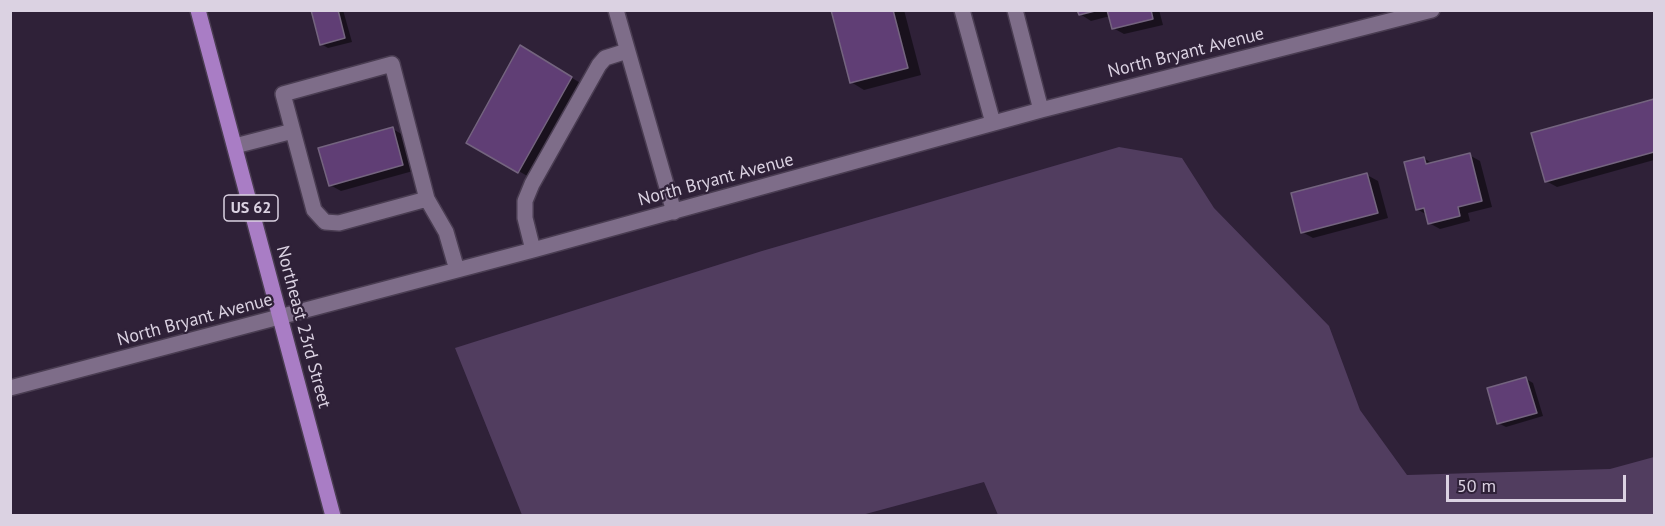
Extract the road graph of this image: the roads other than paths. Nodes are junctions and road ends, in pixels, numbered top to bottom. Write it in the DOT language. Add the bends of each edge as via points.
graph roads {
  1 [pos="198,10"];
  2 [pos="616,10"];
  3 [pos="962,10"];
  4 [pos="1015,10"];
  5 [pos="1432,10"];
  6 [pos="627,51"];
  7 [pos="1041,110"];
  8 [pos="993,123"];
  9 [pos="293,131"];
  10 [pos="235,147"];
  11 [pos="427,199"];
  12 [pos="674,212"];
  13 [pos="533,250"];
  14 [pos="457,270"];
  15 [pos="281,317"];
  16 [pos="10,388"];
  17 [pos="333,516"];
  1 -- 10 [label="main road, Northeast 23rd Street / US 62"];
  2 -- 6 [label="street"];
  3 -- 8 [label="street"];
  4 -- 7 [label="street"];
  5 -- 7 [label="street, North Bryant Avenue"];
  6 -- 12 [label="street"];
  6 -- 13 [label="street" via="604,58 532,184 524,210"];
  7 -- 8 [label="street, North Bryant Avenue"];
  8 -- 12 [label="street, North Bryant Avenue"];
  9 -- 10 [label="street"];
  9 -- 11 [label="street" via="314,210 325,222 339,223"];
  9 -- 11 [label="street" via="283,94 392,64"];
  10 -- 15 [label="main road, Northeast 23rd Street / US 62"];
  11 -- 14 [label="street" via="446,232"];
  12 -- 13 [label="street, North Bryant Avenue"];
  13 -- 14 [label="street, North Bryant Avenue"];
  14 -- 15 [label="street, North Bryant Avenue"];
  15 -- 16 [label="street, North Bryant Avenue"];
  15 -- 17 [label="main road, Northeast 23rd Street / US 62"];
}
